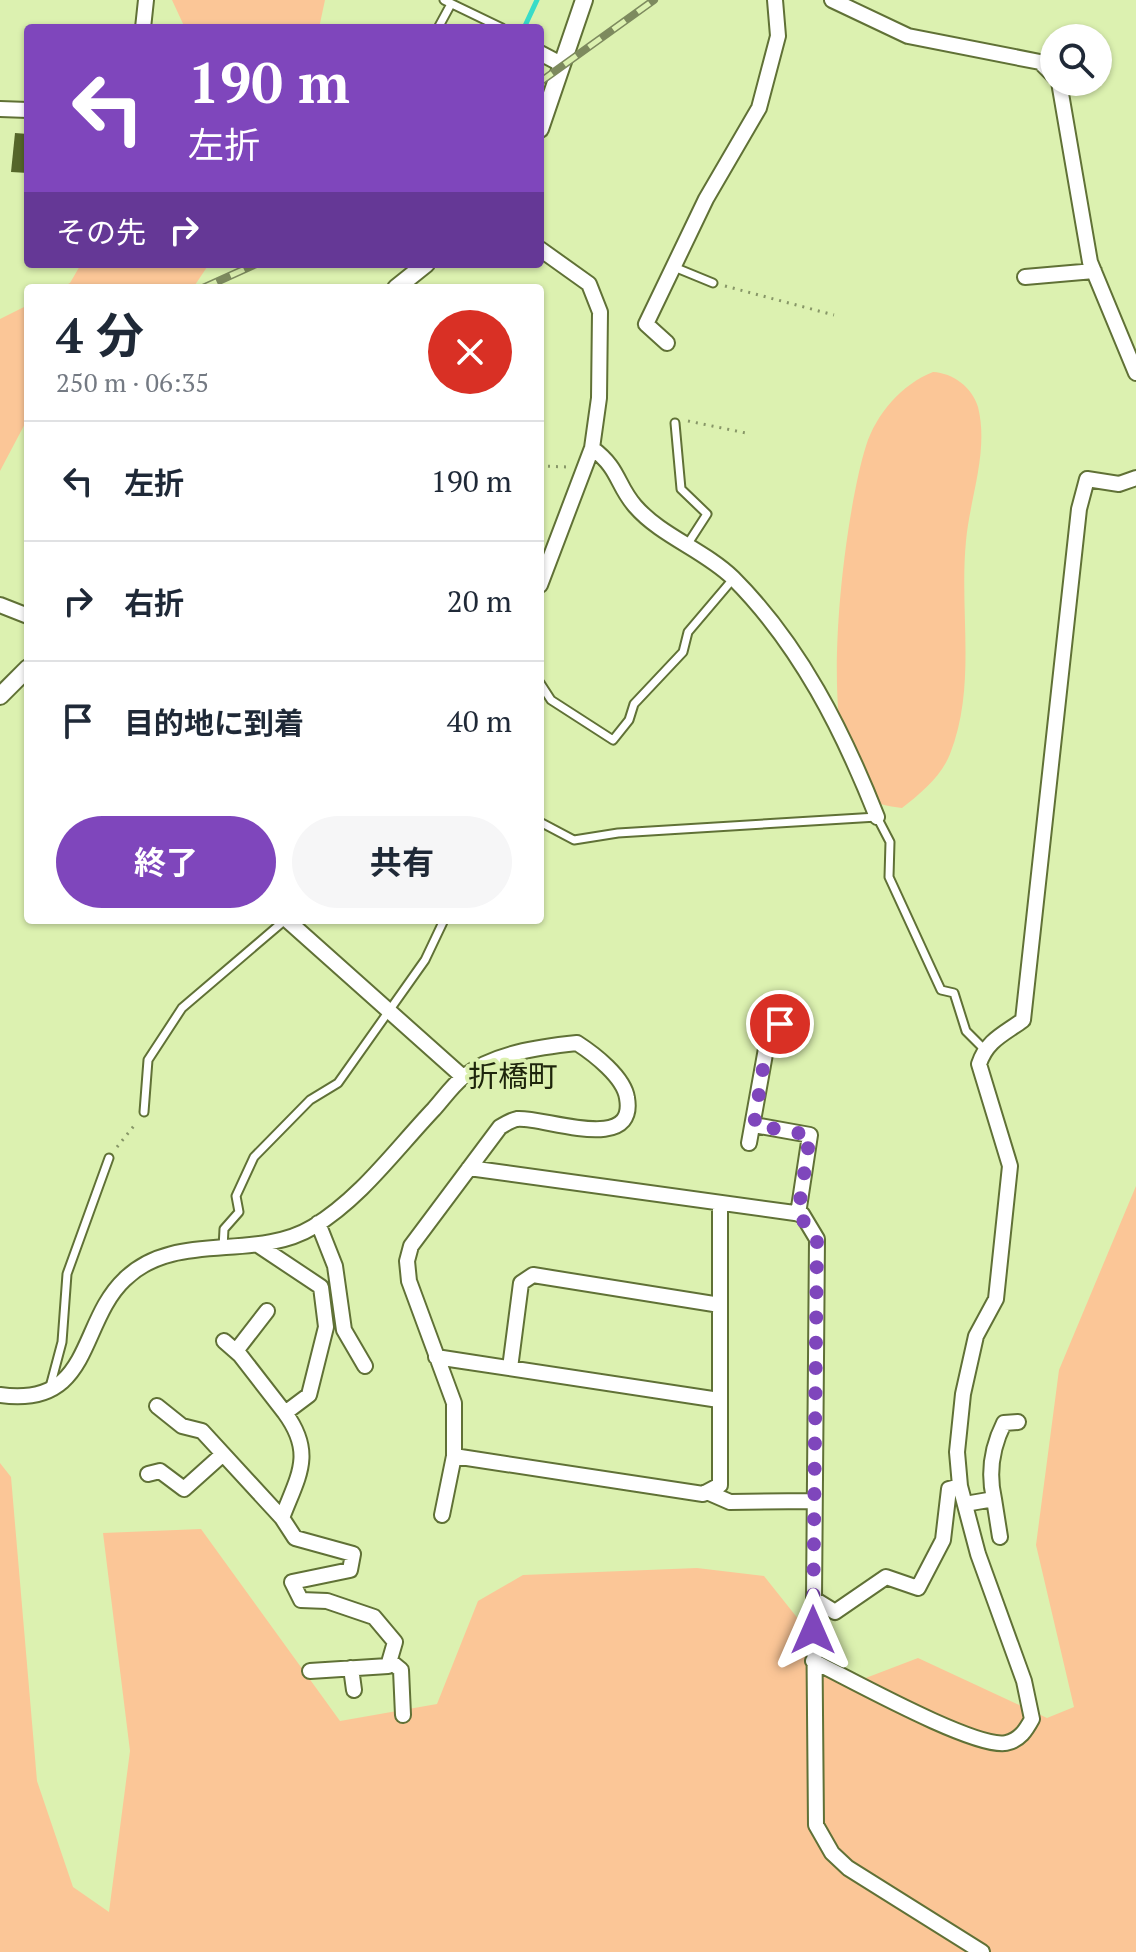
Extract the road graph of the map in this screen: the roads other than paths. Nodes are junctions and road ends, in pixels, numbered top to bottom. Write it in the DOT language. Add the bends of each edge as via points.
graph roads {
  1 [pos="146,0"];
  2 [pos="584,0"];
  3 [pos="775,0"];
  4 [pos="832,0"];
  5 [pos="448,2"];
  6 [pos="143,24"];
  7 [pos="440,24"];
  8 [pos="494,24"];
  9 [pos="544,55"];
  10 [pos="1040,62"];
  11 [pos="561,64"];
  12 [pos="1062,96"];
  13 [pos="0,109"];
  14 [pos="24,110"];
  15 [pos="544,117"];
  16 [pos="544,252"];
  17 [pos="674,267"];
  18 [pos="421,268"];
  19 [pos="1094,271"];
  20 [pos="1025,277"];
  21 [pos="713,283"];
  22 [pos="401,284"];
  23 [pos="667,343"];
  24 [pos="1136,373"];
  25 [pos="675,423"];
  26 [pos="592,448"];
  27 [pos="1136,478"];
  28 [pos="687,545"];
  29 [pos="544,574"];
  30 [pos="733,579"];
  31 [pos="0,605"];
  32 [pos="24,614"];
  33 [pos="24,672"];
  34 [pos="544,689"];
  35 [pos="0,696"];
  36 [pos="877,817"];
  37 [pos="544,824"];
  38 [pos="281,924"];
  39 [pos="290,924"];
  40 [pos="442,924"];
  41 [pos="389,1012"];
  42 [pos="780,1024"];
  43 [pos="984,1049"];
  44 [pos="463,1077"];
  45 [pos="144,1112"];
  46 [pos="754,1125"];
  47 [pos="749,1143"];
  48 [pos="109,1158"];
  49 [pos="469,1168"];
  50 [pos="720,1203"];
  51 [pos="798,1214"];
  52 [pos="318,1223"];
  53 [pos="258,1245"];
  54 [pos="223,1248"];
  55 [pos="720,1305"];
  56 [pos="267,1311"];
  57 [pos="436,1357"];
  58 [pos="365,1366"];
  59 [pos="510,1368"];
  60 [pos="49,1390"];
  61 [pos="0,1395"];
  62 [pos="719,1400"];
  63 [pos="157,1406"];
  64 [pos="285,1413"];
  65 [pos="1018,1422"];
  66 [pos="223,1454"];
  67 [pos="454,1456"];
  68 [pos="148,1474"];
  69 [pos="960,1486"];
  70 [pos="707,1492"];
  71 [pos="994,1499"];
  72 [pos="814,1501"];
  73 [pos="965,1504"];
  74 [pos="442,1515"];
  75 [pos="282,1518"];
  76 [pos="1000,1537"];
  77 [pos="814,1599"];
  78 [pos="390,1661"];
  79 [pos="813,1661"];
  80 [pos="351,1668"];
  81 [pos="310,1671"];
  82 [pos="354,1690"];
  83 [pos="403,1715"];
  84 [pos="982,1952"];
  1 -- 6 [label="street"];
  2 -- 11 [label="street"];
  3 -- 17 [label="street" via="778,36 759,108"];
  4 -- 10 [label="street" via="908,36"];
  5 -- 7 [label="lane"];
  5 -- 8 [label="lane"];
  9 -- 11 [label="street"];
  11 -- 15 [label="street"];
  12 -- 19 [label="street"];
  13 -- 14 [label="street"];
  16 -- 26 [label="street" via="589,284 600,312 599,398"];
  17 -- 21 [label="lane"];
  17 -- 23 [label="street" via="646,324"];
  18 -- 22 [label="street"];
  19 -- 20 [label="street"];
  19 -- 24 [label="street"];
  25 -- 28 [label="lane" via="681,489 707,514"];
  26 -- 28 [label="street" via="611,462 634,506"];
  26 -- 29 [label="street"];
  27 -- 43 [label="street" via="1119,484 1087,479 1079,509 1023,1020"];
  28 -- 30 [label="street"];
  30 -- 34 [label="lane" via="688,632 683,652 634,704 613,740 551,700"];
  30 -- 36 [label="street" via="773,623 813,682 849,746"];
  31 -- 32 [label="street"];
  33 -- 35 [label="street"];
  36 -- 37 [label="lane" via="574,840"];
  36 -- 43 [label="lane" via="890,842 889,877 895,891 941,990 954,993 966,1031"];
  38 -- 45 [label="lane" via="182,1008 148,1060"];
  39 -- 41 [label="street"];
  40 -- 41 [label="lane"];
  41 -- 44 [label="street"];
  41 -- 54 [label="lane" via="338,1083 310,1100 254,1157 236,1196 239,1212 224,1229"];
  42 -- 46 [label="street" via="767,1043"];
  43 -- 69 [label="street" via="979,1064 1010,1166 996,1299 976,1336 963,1394 957,1452"];
  44 -- 49 [label="street" via="527,1050 577,1043 621,1084 627,1097 626,1113 617,1126 602,1130 517,1119 500,1127"];
  44 -- 52 [label="street" via="340,1210"];
  46 -- 47 [label="street"];
  46 -- 51 [label="street" via="810,1135"];
  48 -- 60 [label="lane" via="67,1274 62,1342"];
  49 -- 50 [label="street"];
  49 -- 57 [label="street" via="411,1246 407,1261"];
  50 -- 51 [label="street"];
  50 -- 55 [label="street"];
  51 -- 72 [label="street" via="817,1239"];
  52 -- 53 [label="street"];
  52 -- 58 [label="street" via="335,1266 344,1330"];
  53 -- 54 [label="street"];
  53 -- 64 [label="street" via="321,1287 326,1327 309,1395"];
  54 -- 60 [label="street" via="162,1255 136,1270 112,1293 71,1374"];
  55 -- 59 [label="street" via="533,1275 521,1283"];
  55 -- 62 [label="street"];
  56 -- 64 [label="street" via="230,1346"];
  57 -- 59 [label="street"];
  57 -- 67 [label="street" via="454,1403"];
  59 -- 62 [label="street"];
  60 -- 61 [label="street"];
  62 -- 70 [label="street" via="720,1485"];
  63 -- 66 [label="street" via="182,1426 202,1431"];
  64 -- 75 [label="street" via="295,1427 304,1461"];
  65 -- 71 [label="street" via="1004,1423 998,1436 989,1478"];
  66 -- 68 [label="street" via="184,1489 160,1471"];
  66 -- 75 [label="street"];
  67 -- 70 [label="street"];
  67 -- 74 [label="street"];
  69 -- 73 [label="street"];
  69 -- 77 [label="street" via="949,1489 943,1540 918,1588 886,1577 835,1612"];
  70 -- 72 [label="street" via="730,1502"];
  71 -- 73 [label="street"];
  71 -- 76 [label="street"];
  72 -- 77 [label="street"];
  73 -- 79 [label="street" via="1032,1706 1032,1719 1018,1738 996,1744 976,1739"];
  75 -- 78 [label="street" via="295,1538 353,1554 350,1570 292,1582 295,1592 301,1600 327,1601 374,1617 395,1642"];
  77 -- 79 [label="street"];
  78 -- 80 [label="street" via="388,1666"];
  78 -- 83 [label="street" via="401,1670"];
  79 -- 84 [label="street" via="816,1825 824,1841 848,1868"];
  80 -- 81 [label="street"];
  80 -- 82 [label="street"];
}
